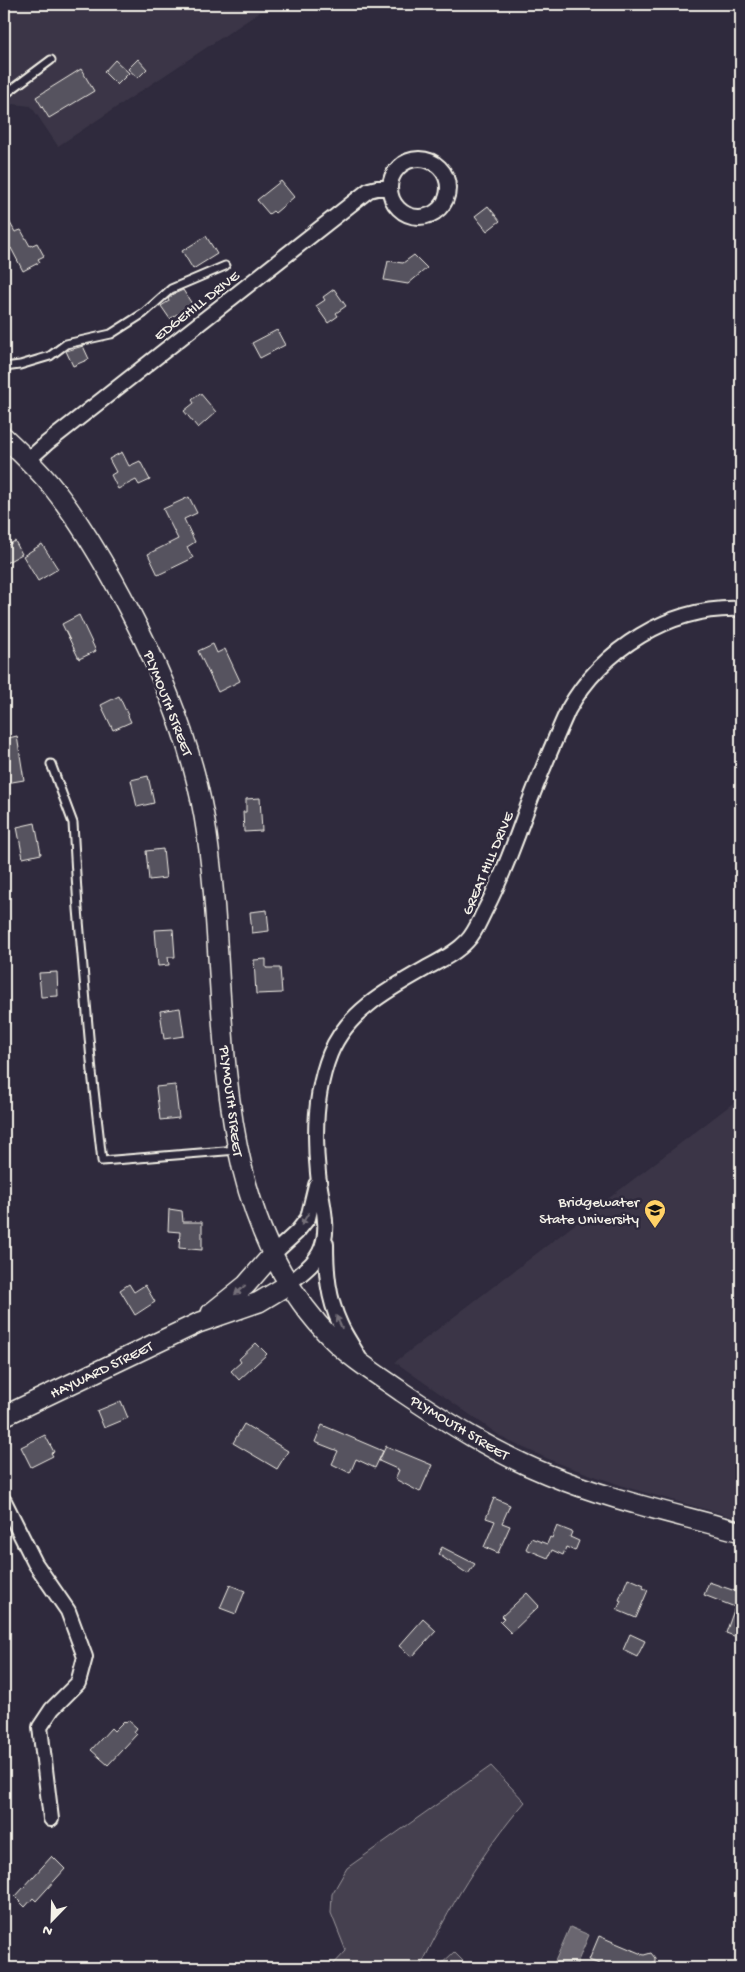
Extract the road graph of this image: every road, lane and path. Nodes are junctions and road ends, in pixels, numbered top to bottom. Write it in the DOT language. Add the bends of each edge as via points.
graph roads {
  1 [pos="51,60"];
  2 [pos="4,94"];
  3 [pos="390,188"];
  4 [pos="225,266"];
  5 [pos="4,367"];
  6 [pos="4,436"];
  7 [pos="28,460"];
  8 [pos="741,609"];
  9 [pos="51,764"];
  10 [pos="237,1150"];
  11 [pos="318,1174"];
  12 [pos="325,1216"];
  13 [pos="273,1254"];
  14 [pos="289,1284"];
  15 [pos="198,1323"];
  16 [pos="362,1365"];
  17 [pos="4,1416"];
  18 [pos="4,1501"];
  19 [pos="8,1517"];
  20 [pos="741,1532"];
  21 [pos="51,1819"];
  1 -- 2 [label="lane"];
  3 -- 3 [label="street" via="393,202 400,210 409,216 419,217 429,216 442,207 449,188 442,169 429,160 419,159 400,165"];
  3 -- 7 [label="street, EDGEHILL DRIVE" via="369,190"];
  4 -- 5 [label="lane" via="171,289 144,313 111,334 66,344 50,356"];
  6 -- 7 [label="main road, PLYMOUTH STREET"];
  7 -- 10 [label="main road, PLYMOUTH STREET" via="72,513 121,595 161,677 190,754 208,848"];
  8 -- 11 [label="street, GREAT HILL DRIVE" via="695,614 654,629 612,656 578,692 502,875 480,922 467,941 453,953 372,1002 354,1017 337,1039 318,1096"];
  9 -- 10 [label="lane" via="73,823 102,1161"];
  10 -- 13 [label="main road, PLYMOUTH STREET" via="253,1209"];
  11 -- 12 [label="street, GREAT HILL DRIVE"];
  11 -- 13 [label="street, GREAT HILL DRIVE, one-way" via="308,1218"];
  12 -- 14 [label="street, GREAT HILL DRIVE" via="320,1253"];
  16 -- 12 [label="street, GREAT HILL DRIVE, one-way" via="340,1324 330,1296"];
  13 -- 14 [label="main road, PLYMOUTH STREET"];
  13 -- 15 [label="main road, HAYWARD STREET, one-way" via="239,1291"];
  14 -- 15 [label="main road, HAYWARD STREET" via="246,1307"];
  14 -- 16 [label="main road, PLYMOUTH STREET" via="329,1336"];
  15 -- 17 [label="main road, HAYWARD STREET"];
  16 -- 20 [label="main road, PLYMOUTH STREET" via="473,1438 545,1474"];
  18 -- 19 [label="street"];
  19 -- 21 [label="street" via="68,1611 85,1657 78,1683 52,1708 40,1727"];
}
